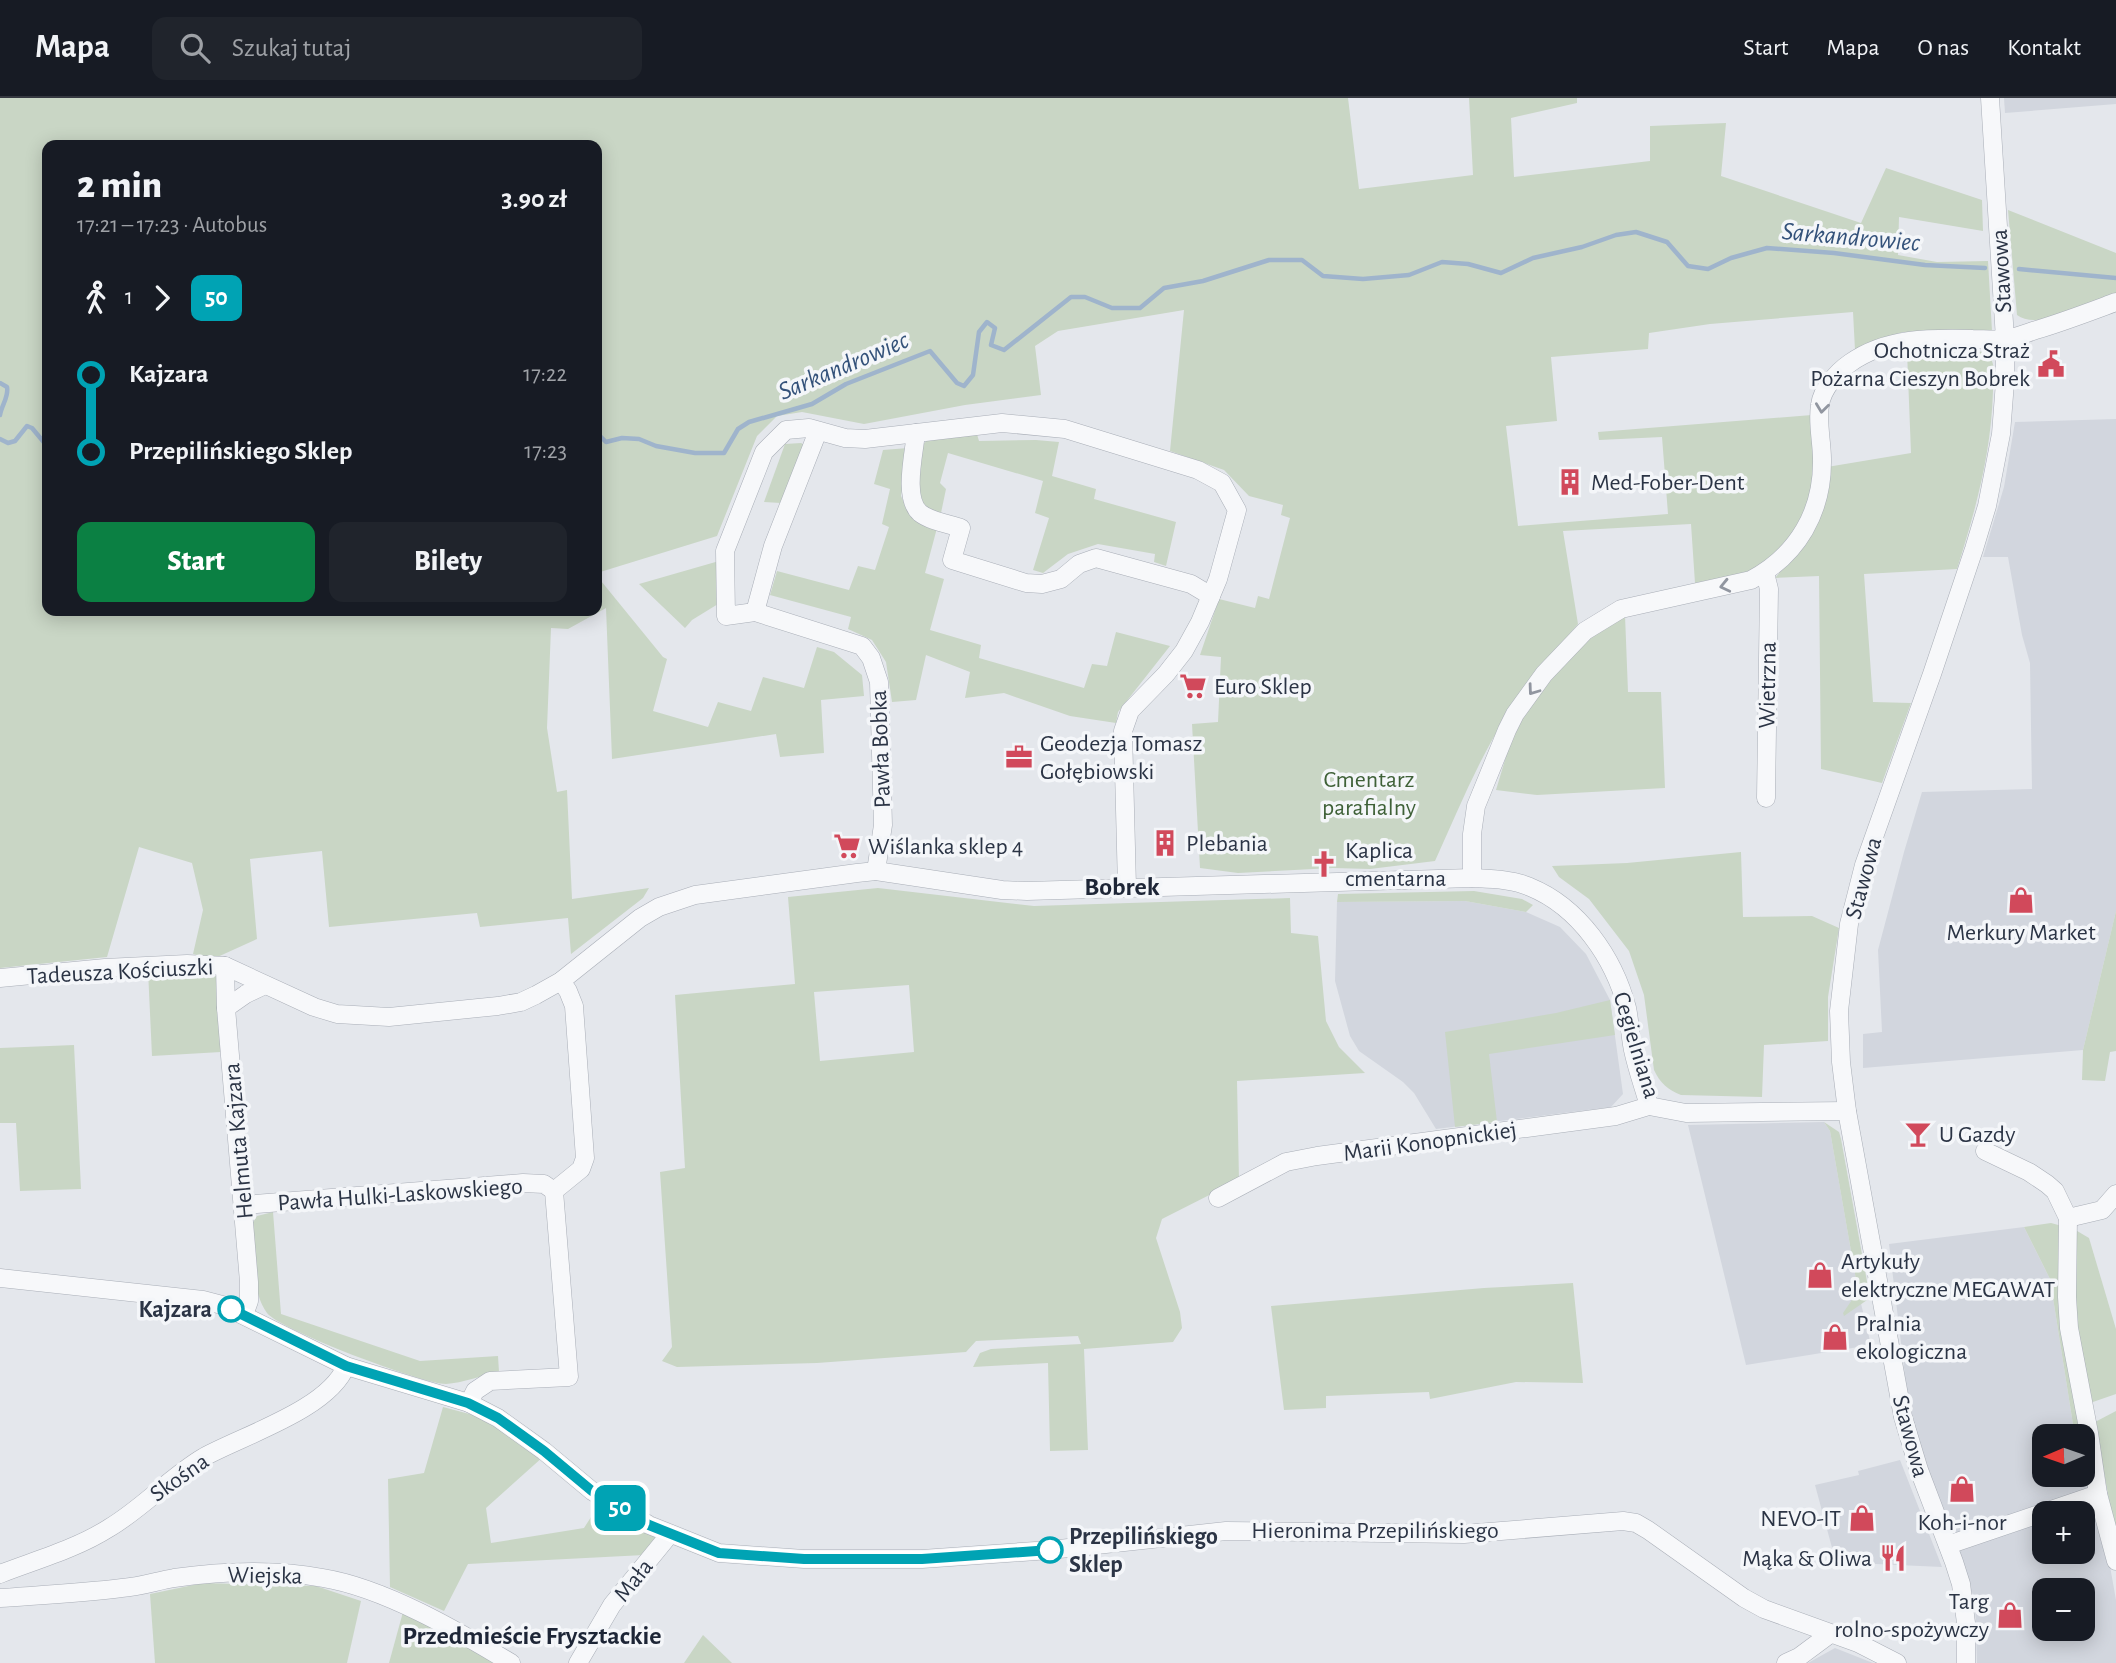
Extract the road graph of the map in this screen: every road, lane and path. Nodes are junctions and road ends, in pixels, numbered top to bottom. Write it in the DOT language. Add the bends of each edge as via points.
graph roads {
  1 [pos="1990,98"];
  2 [pos="2116,302"];
  3 [pos="2005,339"];
  4 [pos="818,431"];
  5 [pos="916,433"];
  6 [pos="1765,573"];
  7 [pos="1211,596"];
  8 [pos="755,612"];
  9 [pos="1766,798"];
  10 [pos="876,871"];
  11 [pos="1472,878"];
  12 [pos="1127,887"];
  13 [pos="225,966"];
  14 [pos="0,978"];
  15 [pos="561,981"];
  16 [pos="265,985"];
  17 [pos="226,1008"];
  18 [pos="1649,1106"];
  19 [pos="1847,1111"];
  20 [pos="1985,1151"];
  21 [pos="554,1191"];
  22 [pos="2116,1194"];
  23 [pos="1218,1198"];
  24 [pos="243,1205"];
  25 [pos="2068,1218"];
  26 [pos="0,1278"];
  27 [pos="244,1315"];
  28 [pos="346,1366"];
  29 [pos="468,1403"];
  30 [pos="2098,1494"];
  31 [pos="670,1534"];
  32 [pos="1948,1545"];
  33 [pos="2116,1561"];
  34 [pos="0,1574"];
  35 [pos="0,1598"];
  36 [pos="1830,1634"];
  37 [pos="511,1663"];
  38 [pos="578,1663"];
  39 [pos="1786,1663"];
  40 [pos="1897,1663"];
  41 [pos="1966,1663"];
  1 -- 3 [label="street, Stawowa"];
  2 -- 3 [label="street"];
  3 -- 6 [label="street, one-way" via="1903,341 1864,354 1839,372 1820,404 1822,482 1816,508 1798,541"];
  3 -- 19 [label="street, Stawowa" via="2001,435 1987,506 1864,865 1849,924 1839,1010"];
  4 -- 5 [label="street" via="865,439"];
  4 -- 8 [label="street" via="773,545"];
  4 -- 8 [label="street, Pawła Bobka" via="786,430 764,452 725,551 726,616"];
  5 -- 7 [label="street" via="913,505 922,514 961,528 952,560 1042,584 1061,579 1079,564 1096,558 1191,584"];
  5 -- 7 [label="street" via="1002,423 1065,429 1198,470 1222,484 1237,510"];
  6 -- 9 [label="street, Wietrzna" via="1769,589"];
  6 -- 11 [label="street, one-way" via="1621,609 1585,631 1552,665 1515,714 1476,806"];
  7 -- 12 [label="street" via="1185,651 1130,712 1123,731"];
  8 -- 10 [label="street, Pawła Bobka" via="862,646 871,658 879,682 883,789"];
  10 -- 12 [label="street, Tadeusza Kościuszki" via="1002,890"];
  10 -- 15 [label="street, Tadeusza Kościuszki" via="678,900 640,918"];
  11 -- 12 [label="street, Tadeusza Kościuszki"];
  11 -- 18 [label="street, Cegielniana" via="1531,887 1575,916 1607,955 1627,1008"];
  13 -- 14 [label="street, Tadeusza Kościuszki" via="105,968"];
  13 -- 16 [label="street, Tadeusza Kościuszki"];
  13 -- 17 [label="street, Helmuta Kajzara"];
  15 -- 16 [label="street, Tadeusza Kościuszki" via="521,1002 389,1017 337,1014"];
  15 -- 21 [label="street" via="574,1006 585,1158 581,1169"];
  16 -- 17 [label="street"];
  17 -- 24 [label="street, Helmuta Kajzara"];
  18 -- 19 [label="street, Cegielniana" via="1686,1113"];
  18 -- 23 [label="street, Marii Konopnickiej" via="1616,1116 1286,1162"];
  19 -- 32 [label="street, Stawowa" via="1903,1417"];
  20 -- 25 [label="street" via="2047,1184"];
  21 -- 24 [label="street, Pawła Hulki-Laskowskiego" via="544,1184 523,1183"];
  21 -- 29 [label="street" via="569,1377 490,1381 474,1391"];
  22 -- 25 [label="street" via="2102,1210"];
  24 -- 27 [label="street, Helmuta Kajzara" via="250,1301"];
  25 -- 30 [label="street" via="2069,1328"];
  26 -- 27 [label="street, Hieronima Przepilińskiego" via="203,1300"];
  27 -- 28 [label="street, Hieronima Przepilińskiego"];
  28 -- 29 [label="street, Hieronima Przepilińskiego"];
  28 -- 34 [label="street, Skośna" via="322,1395 202,1458 109,1528"];
  29 -- 31 [label="street, Hieronima Przepilińskiego" via="498,1418 592,1491"];
  30 -- 32 [label="street"];
  30 -- 33 [label="street"];
  31 -- 36 [label="street, Hieronima Przepilińskiego" via="719,1553 922,1559 1226,1531 1464,1534 1623,1521 1648,1530 1764,1609"];
  31 -- 38 [label="street, Mała" via="612,1605"];
  32 -- 41 [label="street, Stawowa" via="1961,1584"];
  35 -- 37 [label="street, Wiejska" via="125,1588 226,1573 296,1574 351,1584 405,1606"];
  36 -- 39 [label="street"];
  36 -- 40 [label="street, Hieronima Przepilińskiego"];
}
